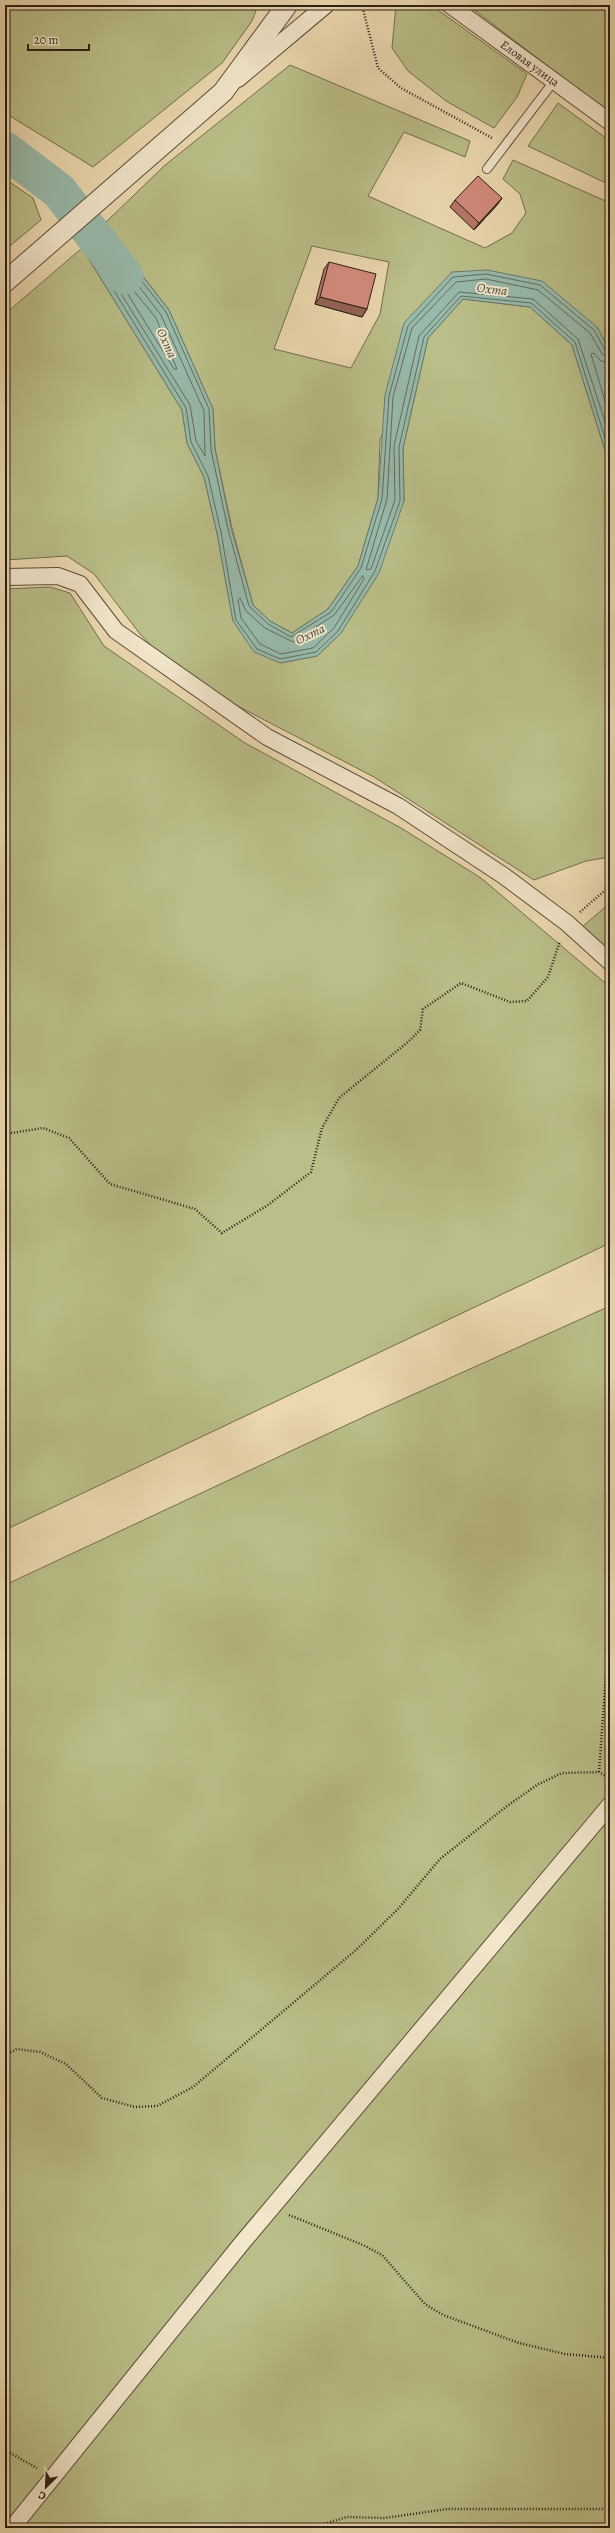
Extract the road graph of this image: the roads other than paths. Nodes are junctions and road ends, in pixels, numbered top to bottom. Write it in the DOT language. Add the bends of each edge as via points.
graph roads {
  1 [pos="287,5"];
  2 [pos="326,5"];
  3 [pos="450,5"];
  4 [pos="554,81"];
  5 [pos="224,92"];
  6 [pos="610,122"];
  7 [pos="487,169"];
  8 [pos="5,282"];
  9 [pos="5,577"];
  10 [pos="610,962"];
  11 [pos="610,1805"];
  12 [pos="12,2528"];
  1 -- 5 [label="street"];
  2 -- 5 [label="street"];
  3 -- 4 [label="street, Еловая улица"];
  4 -- 6 [label="street, Еловая улица"];
  4 -- 7 [label="lane"];
  5 -- 8 [label="street"];
  9 -- 10 [label="street" via="58,576 80,584 116,631 260,732 398,806 504,876 567,923"];
  11 -- 12 [label="street" via="271,2208"];
}
